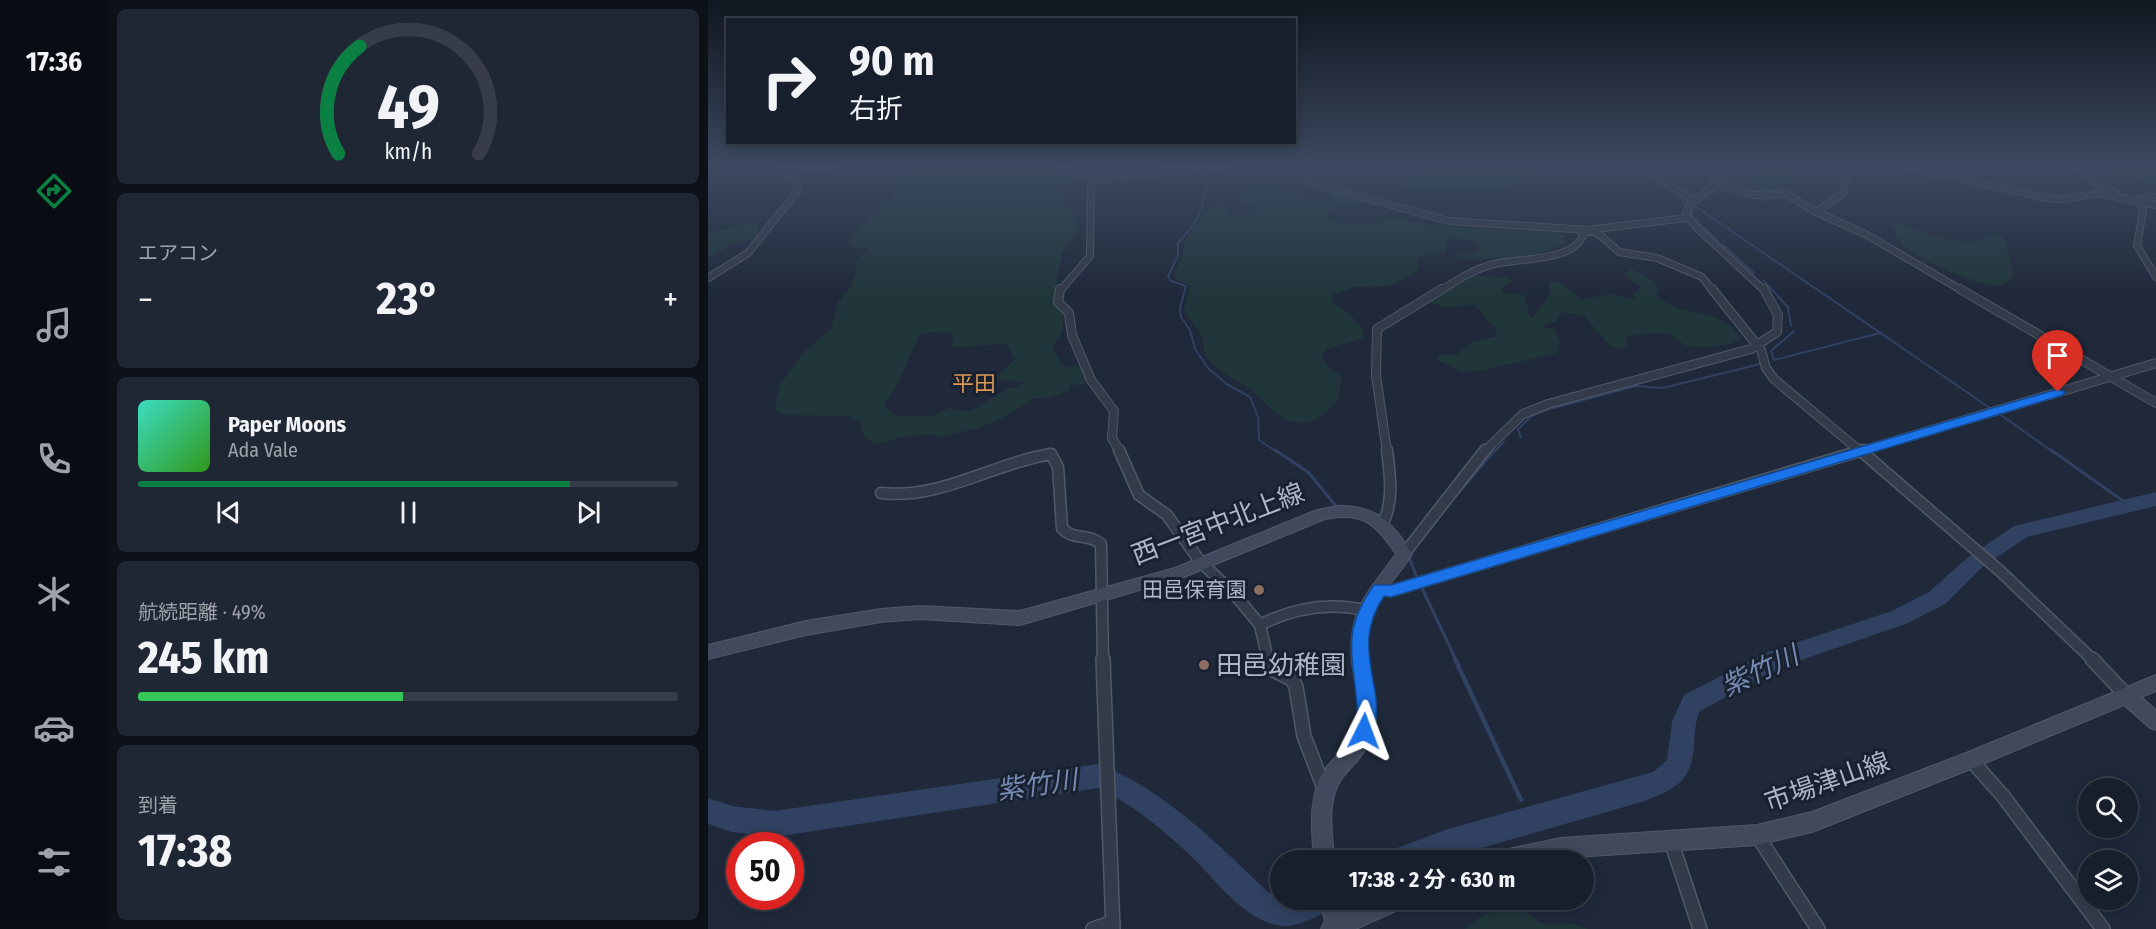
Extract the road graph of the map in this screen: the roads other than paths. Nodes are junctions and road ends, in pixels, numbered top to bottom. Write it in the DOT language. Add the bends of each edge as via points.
graph roads {
  1 [pos="783,208"];
  2 [pos="1091,208"];
  3 [pos="1401,208"];
  4 [pos="1687,208"];
  5 [pos="1810,208"];
  6 [pos="1821,208"];
  7 [pos="2142,208"];
  8 [pos="1816,212"];
  9 [pos="1687,218"];
  10 [pos="1589,230"];
  11 [pos="2156,277"];
  12 [pos="708,278"];
  13 [pos="1758,346"];
  14 [pos="2156,363"];
  15 [pos="2111,377"];
  16 [pos="2156,403"];
  17 [pos="1861,452"];
  18 [pos="881,493"];
  19 [pos="1383,523"];
  20 [pos="1404,554"];
  21 [pos="1203,563"];
  22 [pos="1380,590"];
  23 [pos="1100,596"];
  24 [pos="1365,610"];
  25 [pos="1260,626"];
  26 [pos="708,652"];
  27 [pos="2156,683"];
  28 [pos="2127,696"];
  29 [pos="2156,722"];
  30 [pos="1971,760"];
  31 [pos="1325,790"];
  32 [pos="1757,835"];
  33 [pos="1671,842"];
  34 [pos="1323,850"];
  35 [pos="1551,850"];
  36 [pos="1332,910"];
  37 [pos="1372,910"];
  38 [pos="1113,926"];
  39 [pos="1335,927"];
  40 [pos="1093,929"];
  41 [pos="1700,929"];
  42 [pos="1818,929"];
  43 [pos="2103,929"];
  1 -- 12 [label="street" via="748,253"];
  2 -- 21 [label="street" via="1090,256 1059,289 1058,302 1069,313 1074,339 1091,380 1114,411 1112,438 1139,495 1167,515"];
  3 -- 10 [label="street" via="1442,220"];
  4 -- 9 [label="street"];
  5 -- 8 [label="street"];
  6 -- 8 [label="street"];
  7 -- 11 [label="street" via="2136,246"];
  8 -- 15 [label="street" via="1867,235"];
  9 -- 10 [label="street"];
  9 -- 13 [label="street" via="1775,303 1780,324 1777,332"];
  10 -- 13 [label="street" via="1619,252 1657,258 1702,277"];
  10 -- 19 [label="street" via="1569,250 1470,272 1377,329 1375,373 1381,395 1390,485"];
  13 -- 17 [label="street" via="1774,379"];
  13 -- 20 [label="street" via="1523,414 1487,448"];
  14 -- 15 [label="street"];
  15 -- 16 [label="street"];
  15 -- 17 [label="street"];
  17 -- 22 [label="street" via="1502,560 1391,591"];
  17 -- 28 [label="street" via="1995,563"];
  18 -- 23 [label="street" via="897,495 932,488 1051,454 1058,467 1062,528 1072,538 1093,537 1101,544"];
  19 -- 20 [label="main road"];
  19 -- 21 [label="main road, 西一宮中北上線" via="1369,513 1334,511"];
  20 -- 22 [label="main road"];
  21 -- 23 [label="main road, 西一宮中北上線"];
  21 -- 25 [label="street"];
  22 -- 24 [label="main road"];
  23 -- 26 [label="main road, 西一宮中北上線" via="1020,618 942,613 875,615"];
  23 -- 38 [label="street"];
  24 -- 25 [label="street" via="1348,607 1292,611"];
  24 -- 31 [label="main road" via="1358,639 1366,708 1364,731 1356,749"];
  25 -- 31 [label="street" via="1272,670 1292,679 1296,687 1300,726"];
  27 -- 28 [label="main road, 市場津山線"];
  28 -- 29 [label="main road"];
  28 -- 30 [label="main road, 市場津山線"];
  30 -- 32 [label="main road, 市場津山線" via="1812,822"];
  30 -- 43 [label="street" via="2003,796"];
  31 -- 34 [label="main road" via="1321,811"];
  32 -- 33 [label="main road, 市場津山線"];
  32 -- 42 [label="street"];
  33 -- 35 [label="main road, 市場津山線"];
  33 -- 41 [label="street"];
  36 -- 39 [label="main road"];
  37 -- 39 [label="main road"];
  38 -- 40 [label="street"];
}
